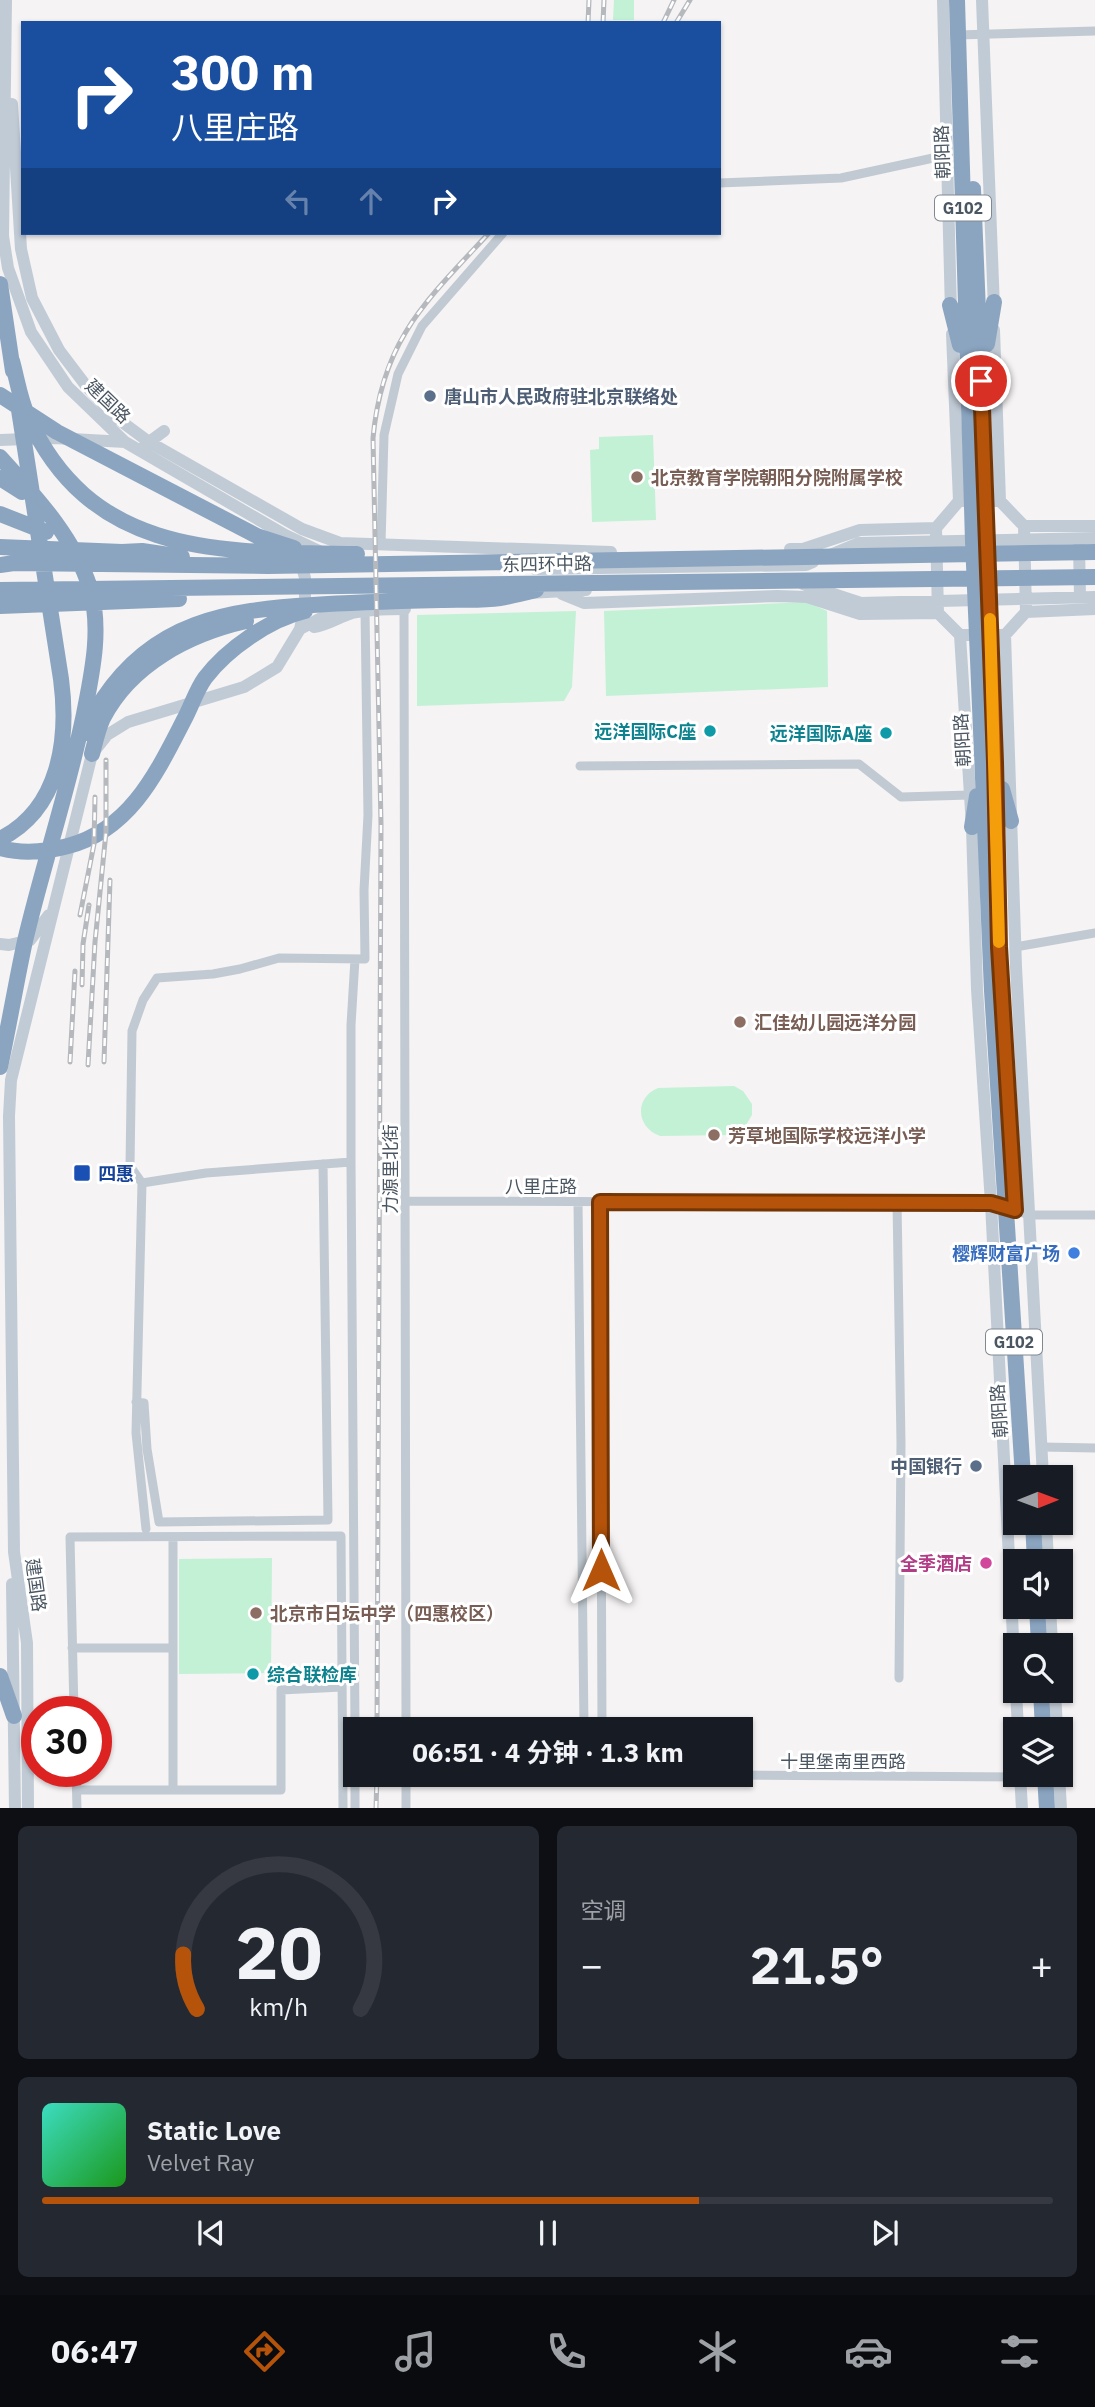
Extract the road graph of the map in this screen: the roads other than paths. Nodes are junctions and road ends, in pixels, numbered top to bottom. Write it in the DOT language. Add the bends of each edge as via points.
graph roads {
  1 [pos="943,0"];
  2 [pos="957,0"];
  3 [pos="965,0"];
  4 [pos="982,0"];
  5 [pos="6,1"];
  6 [pos="1095,31"];
  7 [pos="963,34"];
  8 [pos="947,155"];
  9 [pos="721,183"];
  10 [pos="501,235"];
  11 [pos="21,248"];
  12 [pos="4,264"];
  13 [pos="0,284"];
  14 [pos="993,302"];
  15 [pos="950,305"];
  16 [pos="12,361"];
  17 [pos="975,381"];
  18 [pos="0,395"];
  19 [pos="164,431"];
  20 [pos="0,440"];
  21 [pos="125,442"];
  22 [pos="144,446"];
  23 [pos="0,457"];
  24 [pos="0,478"];
  25 [pos="1000,501"];
  26 [pos="959,502"];
  27 [pos="46,510"];
  28 [pos="0,514"];
  29 [pos="1024,526"];
  30 [pos="1095,526"];
  31 [pos="936,528"];
  32 [pos="285,535"];
  33 [pos="1095,538"];
  34 [pos="1079,539"];
  35 [pos="980,541"];
  36 [pos="382,544"];
  37 [pos="0,547"];
  38 [pos="122,552"];
  39 [pos="1095,552"];
  40 [pos="321,554"];
  41 [pos="571,560"];
  42 [pos="0,565"];
  43 [pos="239,566"];
  44 [pos="355,569"];
  45 [pos="446,570"];
  46 [pos="1095,577"];
  47 [pos="573,582"];
  48 [pos="752,585"];
  49 [pos="709,586"];
  50 [pos="614,587"];
  51 [pos="274,588"];
  52 [pos="0,590"];
  53 [pos="558,592"];
  54 [pos="465,595"];
  55 [pos="447,596"];
  56 [pos="732,597"];
  57 [pos="1080,597"];
  58 [pos="1095,597"];
  59 [pos="982,600"];
  60 [pos="348,601"];
  61 [pos="590,603"];
  62 [pos="0,608"];
  63 [pos="404,608"];
  64 [pos="1095,609"];
  65 [pos="365,610"];
  66 [pos="1026,612"];
  67 [pos="938,613"];
  68 [pos="296,621"];
  69 [pos="960,635"];
  70 [pos="1004,635"];
  71 [pos="92,754"];
  72 [pos="989,762"];
  73 [pos="74,764"];
  74 [pos="580,766"];
  75 [pos="970,795"];
  76 [pos="1011,821"];
  77 [pos="972,827"];
  78 [pos="0,839"];
  79 [pos="0,848"];
  80 [pos="58,894"];
  81 [pos="1095,933"];
  82 [pos="0,944"];
  83 [pos="1015,947"];
  84 [pos="355,959"];
  85 [pos="0,1067"];
  86 [pos="351,1162"];
  87 [pos="323,1164"];
  88 [pos="142,1183"];
  89 [pos="405,1201"];
  90 [pos="578,1202"];
  91 [pos="600,1202"];
  92 [pos="897,1202"];
  93 [pos="1010,1209"];
  94 [pos="1095,1215"];
  95 [pos="6,1263"];
  96 [pos="6,1281"];
  97 [pos="6,1317"];
  98 [pos="136,1402"];
  99 [pos="1042,1447"];
  100 [pos="1095,1448"];
  101 [pos="1022,1465"];
  102 [pos="1029,1465"];
  103 [pos="1043,1465"];
  104 [pos="146,1529"];
  105 [pos="173,1536"];
  106 [pos="14,1552"];
  107 [pos="1015,1633"];
  108 [pos="72,1648"];
  109 [pos="173,1648"];
  110 [pos="0,1676"];
  111 [pos="899,1678"];
  112 [pos="342,1687"];
  113 [pos="74,1696"];
  114 [pos="14,1716"];
  115 [pos="355,1717"];
  116 [pos="406,1717"];
  117 [pos="584,1717"];
  118 [pos="602,1717"];
  119 [pos="753,1775"];
  120 [pos="1003,1775"];
  121 [pos="77,1787"];
  122 [pos="355,1787"];
  123 [pos="406,1787"];
  124 [pos="1025,1787"];
  125 [pos="1030,1787"];
  126 [pos="1046,1787"];
  127 [pos="1060,1787"];
  128 [pos="77,1790"];
  129 [pos="173,1790"];
  130 [pos="15,1808"];
  131 [pos="28,1808"];
  132 [pos="77,1808"];
  133 [pos="343,1808"];
  134 [pos="355,1808"];
  135 [pos="406,1808"];
  136 [pos="1022,1808"];
  137 [pos="1038,1808"];
  138 [pos="1047,1808"];
  139 [pos="1061,1808"];
  1 -- 7 [label="street, 朝阳路"];
  2 -- 7 [label="highway, 朝阳路 / G102"];
  3 -- 7 [label="highway, 朝阳路 / G102"];
  4 -- 7 [label="street, 朝阳路"];
  5 -- 11 [label="street"];
  5 -- 12 [label="street, 建国路"];
  6 -- 7 [label="street"];
  7 -- 8 [label="street, 朝阳路"];
  7 -- 14 [label="street, 朝阳路"];
  7 -- 17 [label="highway, 朝阳路 / G102"];
  8 -- 9 [label="street" via="841,178"];
  8 -- 15 [label="street, 朝阳路"];
  10 -- 36 [label="street" via="422,326 398,374 384,435"];
  11 -- 12 [label="street"];
  11 -- 22 [label="street" via="33,298 59,350 87,387"];
  12 -- 21 [label="street, 建国路" via="32,332 68,387"];
  13 -- 16 [label="highway"];
  14 -- 17 [label="highway"];
  14 -- 25 [label="street, 朝阳路"];
  15 -- 17 [label="highway"];
  15 -- 26 [label="street, 朝阳路"];
  16 -- 40 [label="highway" via="27,416 55,467 86,497 120,520 159,537 199,546"];
  16 -- 78 [label="highway" via="65,704 58,768 45,799 29,818"];
  17 -- 35 [label="highway, 朝阳路 / G102"];
  18 -- 40 [label="highway" via="57,432 257,536"];
  19 -- 22 [label="street"];
  20 -- 21 [label="street"];
  21 -- 22 [label="street, 建国路"];
  22 -- 32 [label="street, 建国路"];
  22 -- 36 [label="street, 东四环中路" via="302,529 340,542"];
  23 -- 27 [label="highway"];
  24 -- 27 [label="highway"];
  25 -- 26 [label="street"];
  25 -- 29 [label="street"];
  26 -- 31 [label="street"];
  27 -- 73 [label="highway" via="76,553 90,589 96,625"];
  28 -- 38 [label="highway" via="52,534"];
  29 -- 30 [label="street"];
  29 -- 66 [label="street"];
  31 -- 36 [label="street, 东四环中路" via="860,530 803,549 587,553"];
  31 -- 67 [label="street"];
  32 -- 44 [label="street, 东四环中路"];
  32 -- 68 [label="street" via="305,578 305,606"];
  33 -- 34 [label="street, 东四环中路"];
  34 -- 35 [label="street, 东四环中路"];
  34 -- 57 [label="street"];
  35 -- 45 [label="street, 东四环中路" via="859,543 806,565"];
  35 -- 59 [label="highway, 朝阳路 / G102"];
  37 -- 38 [label="highway"];
  38 -- 43 [label="highway"];
  39 -- 41 [label="highway, 东四环中路"];
  40 -- 41 [label="highway"];
  41 -- 43 [label="highway, 东四环中路"];
  42 -- 43 [label="highway, 东四环中路"];
  44 -- 45 [label="street, 东四环中路"];
  44 -- 60 [label="street" via="349,578"];
  45 -- 55 [label="street"];
  46 -- 47 [label="highway, 东四环中路"];
  47 -- 51 [label="highway, 东四环中路"];
  47 -- 60 [label="highway" via="498,598"];
  48 -- 49 [label="street, 东四环中路"];
  48 -- 56 [label="street"];
  48 -- 59 [label="street, 东四环中路" via="807,584 861,603"];
  49 -- 50 [label="street, 东四环中路"];
  49 -- 56 [label="street"];
  50 -- 53 [label="street, 东四环中路"];
  50 -- 61 [label="street"];
  51 -- 52 [label="highway, 东四环中路"];
  51 -- 62 [label="highway" via="253,595"];
  53 -- 54 [label="street, 东四环中路"];
  53 -- 61 [label="street, 东四环中路"];
  54 -- 55 [label="street, 东四环中路"];
  54 -- 63 [label="street, 东四环中路" via="430,608"];
  55 -- 60 [label="street, 东四环中路"];
  56 -- 61 [label="street, 东四环中路"];
  56 -- 67 [label="street, 东四环中路" via="807,597 860,614"];
  57 -- 58 [label="street, 东四环中路"];
  57 -- 59 [label="street, 东四环中路"];
  59 -- 72 [label="highway, 朝阳路 / G102"];
  60 -- 65 [label="street"];
  60 -- 68 [label="highway"];
  60 -- 73 [label="highway" via="220,616 188,626 159,643 121,674 101,701"];
  63 -- 65 [label="street, 东四环中路"];
  63 -- 89 [label="street, 力源里北街"];
  64 -- 66 [label="street"];
  65 -- 68 [label="street, 东四环中路" via="326,625"];
  65 -- 84 [label="street" via="365,959"];
  66 -- 70 [label="street"];
  67 -- 69 [label="street"];
  68 -- 71 [label="street" via="277,667 244,688 128,722 107,735"];
  68 -- 71 [label="highway" via="267,617 201,634 148,666 120,692 102,720"];
  68 -- 79 [label="highway" via="247,638 204,679 144,793 122,816 80,843 32,852"];
  69 -- 70 [label="street"];
  69 -- 75 [label="street, 朝阳路"];
  70 -- 76 [label="street, 朝阳路"];
  71 -- 80 [label="street"];
  72 -- 76 [label="highway"];
  72 -- 77 [label="highway"];
  72 -- 93 [label="highway, 朝阳路 / G102" via="992,991"];
  73 -- 85 [label="highway" via="25,941"];
  74 -- 75 [label="street" via="859,764 901,797"];
  75 -- 77 [label="street, 朝阳路"];
  76 -- 83 [label="street, 朝阳路"];
  77 -- 93 [label="street, 朝阳路" via="977,989"];
  80 -- 82 [label="street" via="30,940"];
  80 -- 95 [label="street" via="11,1080"];
  81 -- 83 [label="street"];
  83 -- 93 [label="street, 朝阳路"];
  84 -- 86 [label="street"];
  84 -- 88 [label="street" via="279,958 213,974 157,978 132,1031 131,1166"];
  86 -- 87 [label="street"];
  86 -- 115 [label="street"];
  87 -- 88 [label="street"];
  87 -- 98 [label="street" via="328,1520 159,1522 144,1403"];
  88 -- 98 [label="street"];
  89 -- 90 [label="street, 八里庄路"];
  89 -- 116 [label="street, 力源里北街"];
  90 -- 91 [label="street, 八里庄路"];
  90 -- 117 [label="street"];
  91 -- 92 [label="street, 八里庄路"];
  91 -- 118 [label="street"];
  92 -- 93 [label="street, 八里庄路"];
  92 -- 111 [label="street"];
  93 -- 94 [label="street, 八里庄路"];
  93 -- 99 [label="street, 朝阳路"];
  93 -- 101 [label="highway, 朝阳路 / G102"];
  93 -- 102 [label="highway, 朝阳路 / G102"];
  93 -- 107 [label="street, 朝阳路"];
  95 -- 96 [label="street, 建国路"];
  96 -- 97 [label="street, 建国路"];
  97 -- 106 [label="street, 建国路"];
  98 -- 104 [label="street"];
  99 -- 100 [label="street"];
  99 -- 103 [label="street, 朝阳路"];
  105 -- 108 [label="street" via="70,1537"];
  105 -- 109 [label="street"];
  105 -- 112 [label="street" via="341,1536"];
  106 -- 114 [label="street"];
  106 -- 131 [label="street, 建国路" via="27,1643"];
  108 -- 109 [label="street"];
  108 -- 113 [label="street"];
  109 -- 129 [label="street"];
  110 -- 114 [label="highway"];
  112 -- 129 [label="street" via="281,1690 281,1790"];
  112 -- 133 [label="street"];
  114 -- 130 [label="street"];
  119 -- 120 [label="street, 十里堡南里西路"];
  121 -- 128 [label="street"];
  122 -- 134 [label="street"];
  123 -- 135 [label="street"];
  124 -- 136 [label="street"];
  125 -- 137 [label="highway"];
  126 -- 138 [label="highway"];
  127 -- 139 [label="street"];
  128 -- 129 [label="street"];
  128 -- 132 [label="street"];
}
